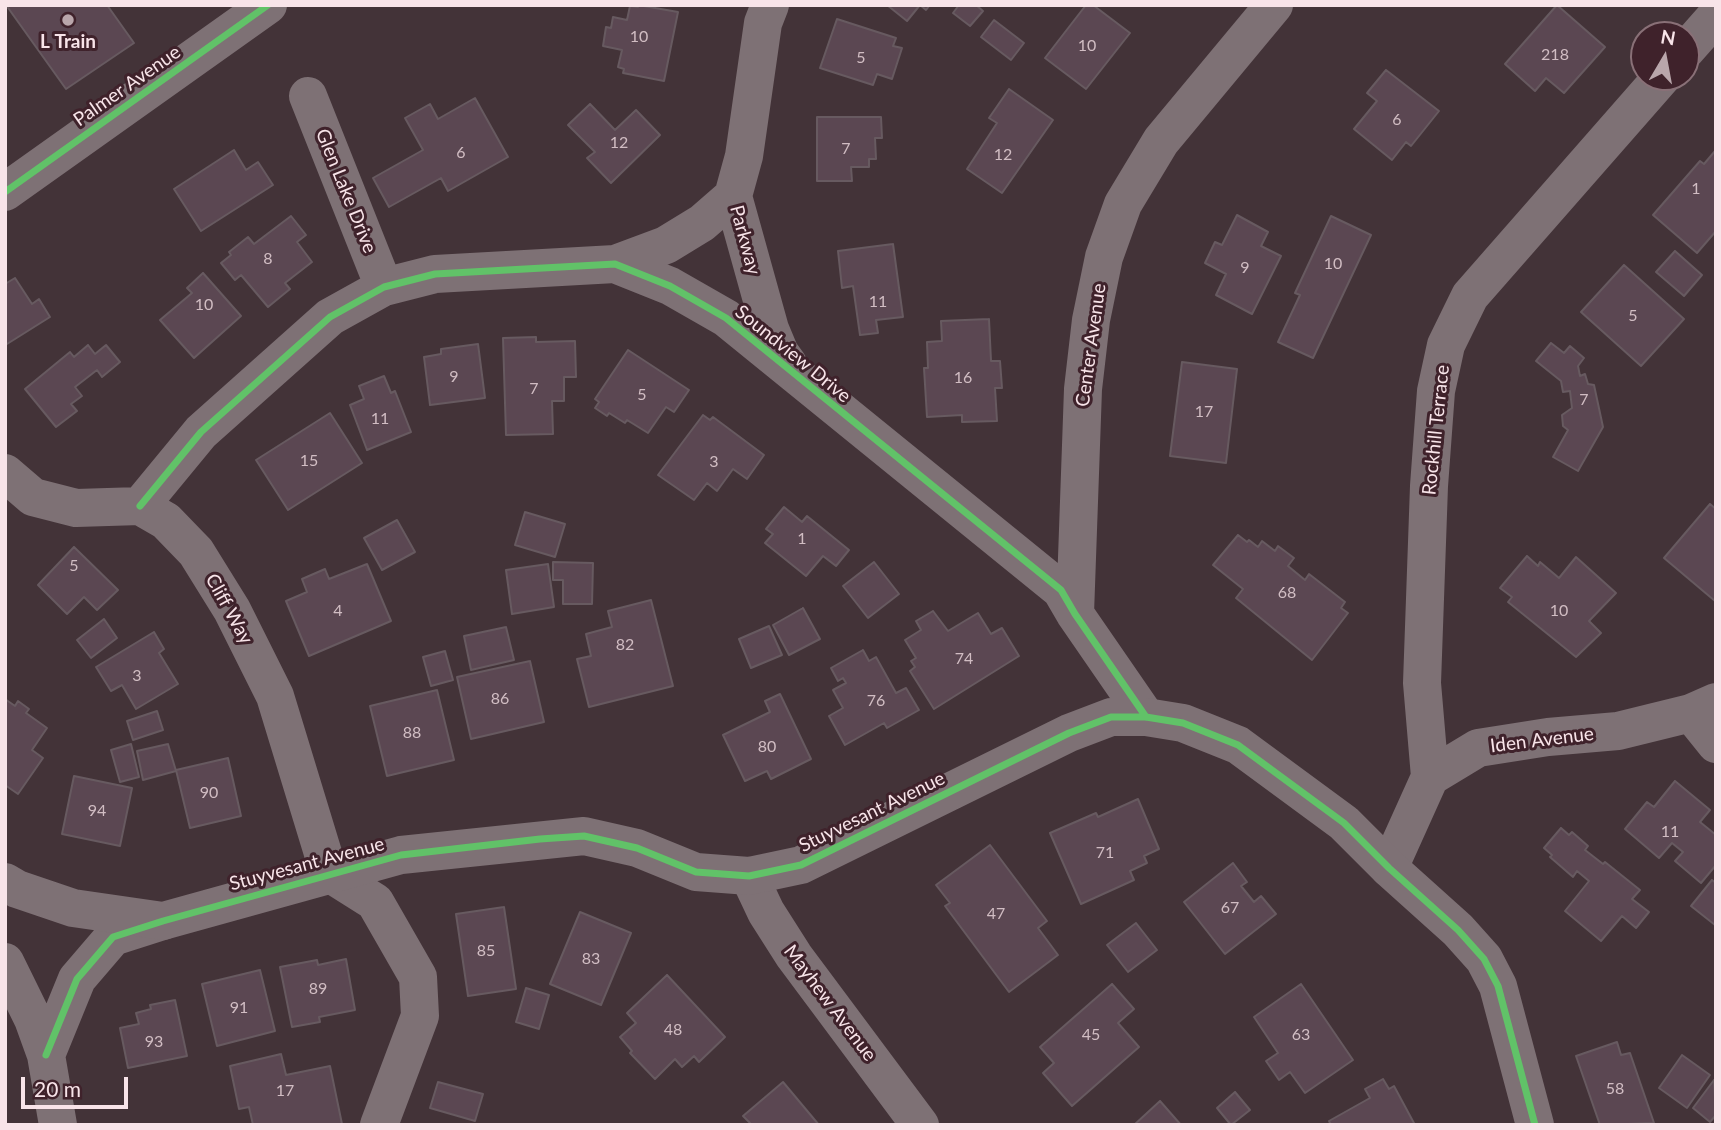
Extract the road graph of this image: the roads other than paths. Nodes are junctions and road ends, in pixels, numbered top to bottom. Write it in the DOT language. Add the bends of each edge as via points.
graph roads {
  1 [pos="268,5"];
  2 [pos="770,5"];
  3 [pos="1274,5"];
  4 [pos="1716,16"];
  5 [pos="1700,34"];
  6 [pos="1650,91"];
  7 [pos="307,96"];
  8 [pos="5,192"];
  9 [pos="733,196"];
  10 [pos="615,264"];
  11 [pos="384,287"];
  12 [pos="802,382"];
  13 [pos="5,473"];
  14 [pos="140,506"];
  15 [pos="1075,614"];
  16 [pos="1703,707"];
  17 [pos="1146,717"];
  18 [pos="1716,744"];
  19 [pos="1430,777"];
  20 [pos="1389,868"];
  21 [pos="329,873"];
  22 [pos="749,876"];
  23 [pos="5,882"];
  24 [pos="163,921"];
  25 [pos="5,962"];
  26 [pos="46,1055"];
  27 [pos="58,1125"];
  28 [pos="379,1125"];
  29 [pos="920,1125"];
  30 [pos="1535,1125"];
  1 -- 8 [label="street, Palmer Avenue"];
  2 -- 9 [label="street, Parkway"];
  3 -- 15 [label="street, Center Avenue" via="1161,141 1123,204 1104,257 1083,388"];
  4 -- 5 [label="street"];
  6 -- 19 [label="street, Rockhill Terrace" via="1470,296 1446,345 1436,391 1429,486 1422,684"];
  7 -- 11 [label="street, Glen Lake Drive"];
  9 -- 10 [label="street" via="666,245"];
  9 -- 12 [label="street, Parkway" via="770,329 779,353"];
  10 -- 11 [label="street, Soundview Drive" via="435,274"];
  10 -- 12 [label="street, Soundview Drive" via="670,286 726,318"];
  11 -- 14 [label="street, Soundview Drive" via="330,317 201,432"];
  12 -- 15 [label="street, Soundview Drive" via="1061,590"];
  13 -- 14 [label="street" via="33,497 76,508"];
  14 -- 21 [label="street, Cliff Way" via="166,521 196,552 232,610 275,696"];
  15 -- 17 [label="street, Soundview Drive"];
  16 -- 18 [label="street"];
  16 -- 19 [label="street, Iden Avenue" via="1618,731 1478,748"];
  17 -- 20 [label="street, Stuyvesant Avenue" via="1183,723 1238,745 1343,823"];
  17 -- 22 [label="street, Stuyvesant Avenue" via="1111,717 1069,733 802,865"];
  19 -- 20 [label="street"];
  20 -- 30 [label="street, Stuyvesant Avenue" via="1484,959 1498,986"];
  21 -- 22 [label="street, Stuyvesant Avenue" via="401,855 584,836 637,848 696,872"];
  21 -- 24 [label="street, Stuyvesant Avenue"];
  21 -- 28 [label="street" via="375,902 418,977 420,1016"];
  22 -- 29 [label="street, Mayhew Avenue" via="794,956"];
  23 -- 24 [label="street, Stuyvesant Avenue" via="73,908"];
  24 -- 26 [label="street, Stuyvesant Avenue" via="113,937 77,979"];
  25 -- 26 [label="street"];
  26 -- 27 [label="street"];
}
